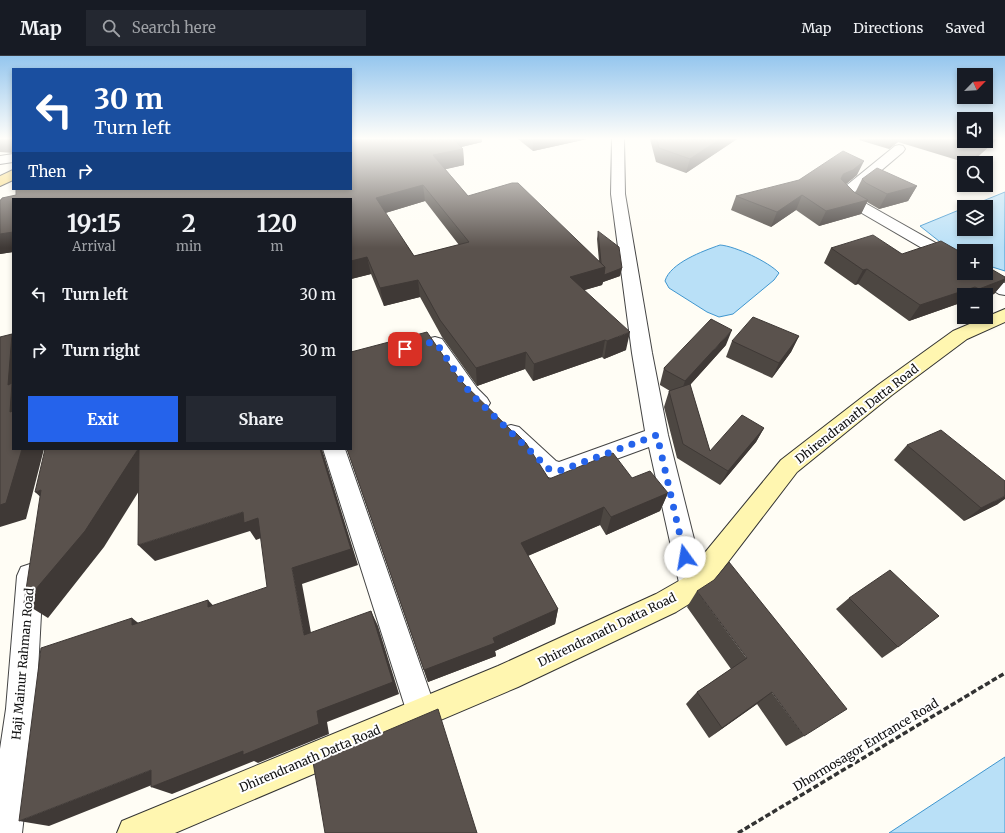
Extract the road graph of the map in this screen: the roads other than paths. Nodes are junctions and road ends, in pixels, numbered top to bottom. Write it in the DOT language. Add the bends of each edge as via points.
graph roads {
  1 [pos="11,175"];
  2 [pos="618,175"];
  3 [pos="867,175"];
  4 [pos="0,182"];
  5 [pos="957,262"];
  6 [pos="988,280"];
  7 [pos="1005,290"];
  8 [pos="1005,315"];
  9 [pos="352,364"];
  10 [pos="657,435"];
  11 [pos="334,450"];
  12 [pos="34,552"];
  13 [pos="693,587"];
  14 [pos="422,713"];
  15 [pos="5,833"];
  16 [pos="134,833"];
  1 -- 4 [label="main road"];
  2 -- 10 [label="street" via="618,194"];
  3 -- 5 [label="street" via="852,188 842,192 853,202"];
  6 -- 7 [label="street"];
  8 -- 13 [label="street, Dhirendranath Datta Road" via="960,335 789,466"];
  9 -- 10 [label="street" via="434,343 470,393 554,471"];
  10 -- 13 [label="street"];
  11 -- 14 [label="street"];
  12 -- 15 [label="street, Haji Mainur Rahman Road" via="30,574 21,709"];
  13 -- 14 [label="street, Dhirendranath Datta Road" via="666,603 516,673"];
  14 -- 16 [label="street, Dhirendranath Datta Road"];
}
